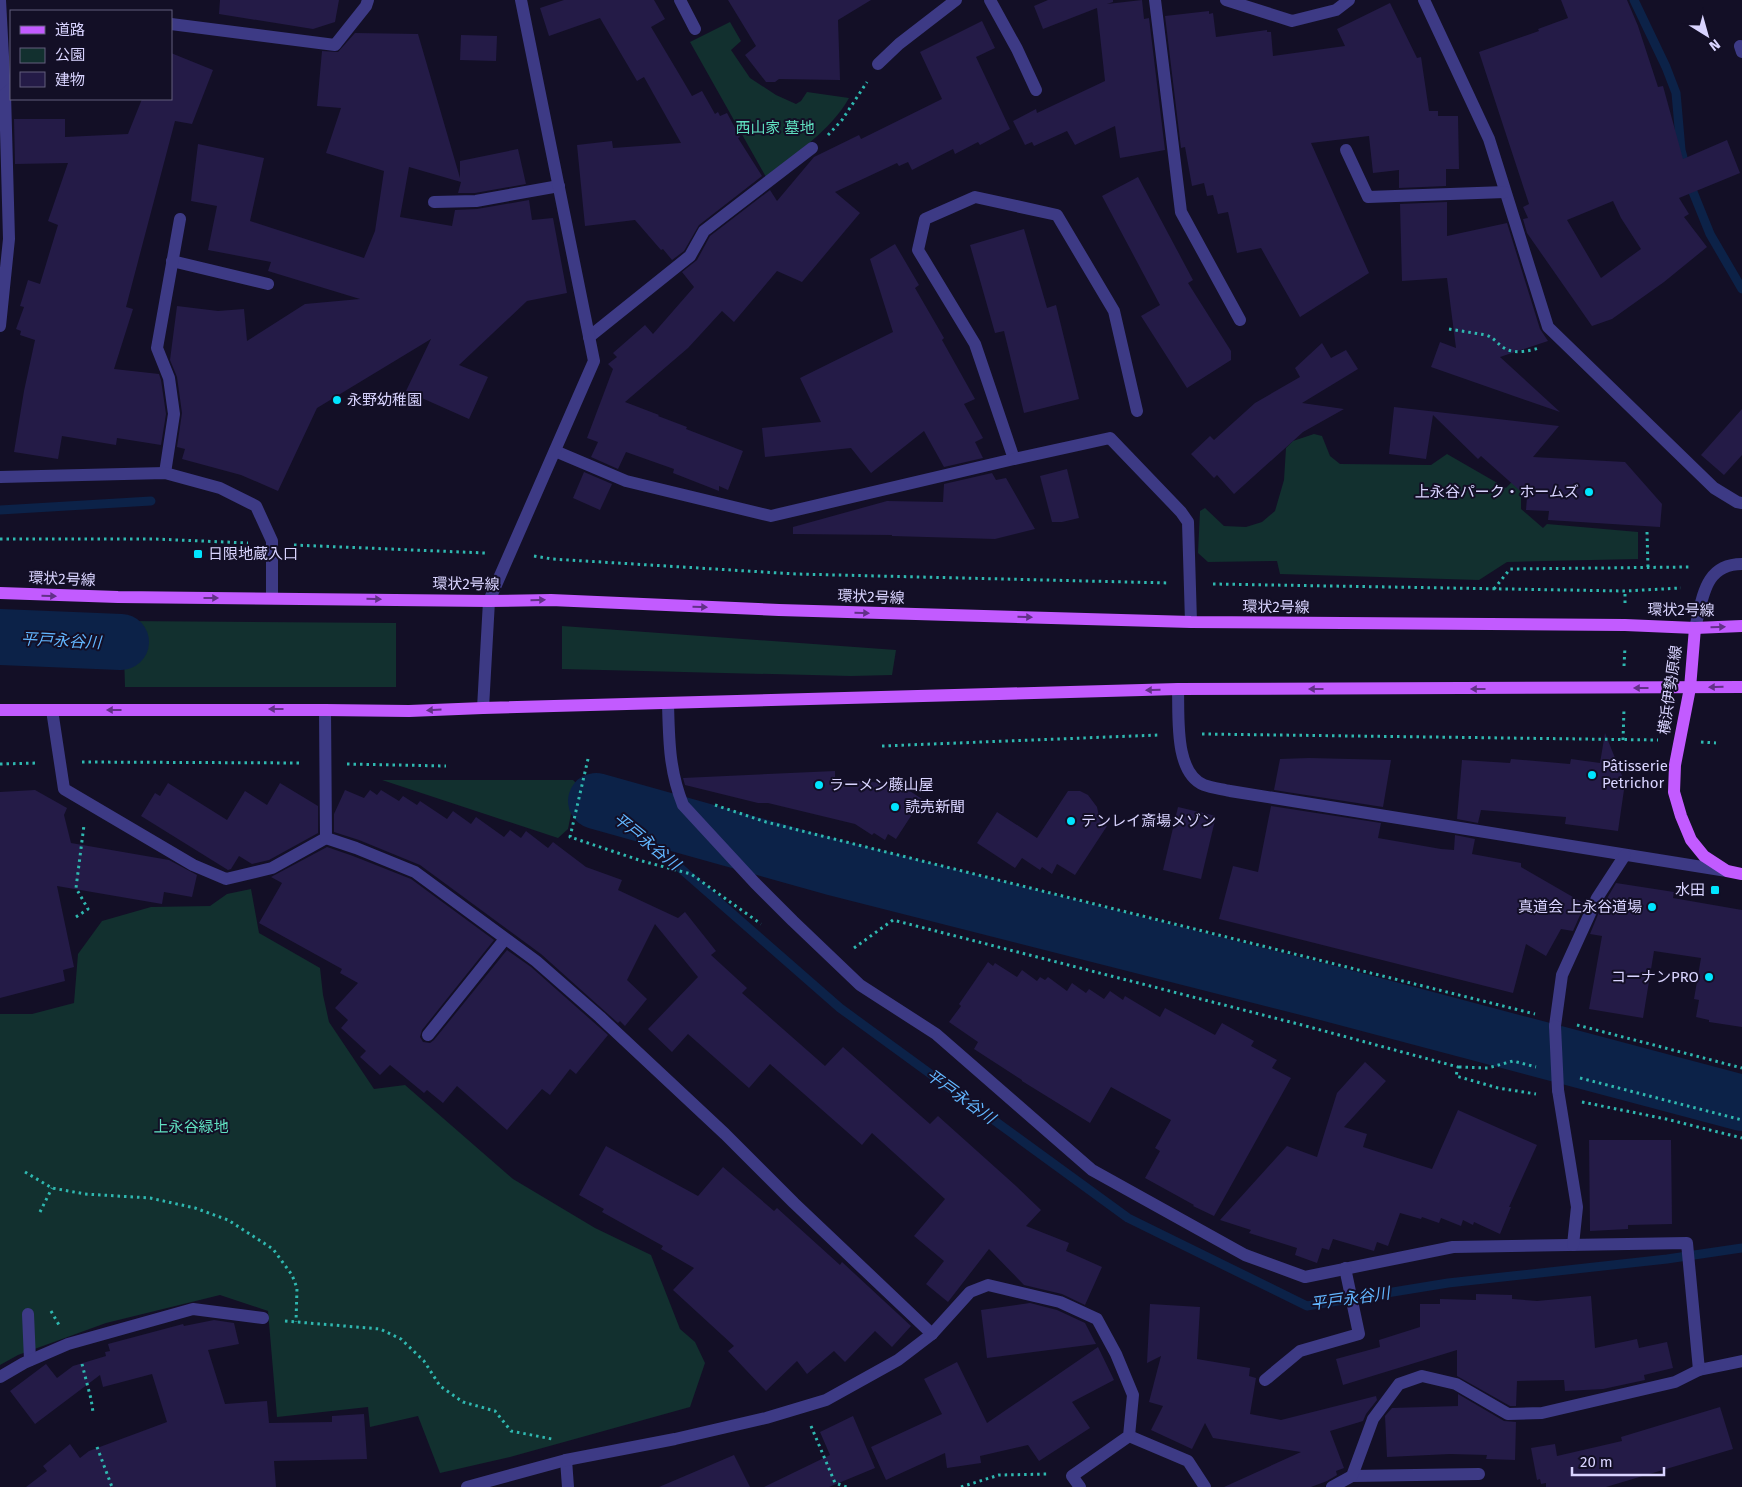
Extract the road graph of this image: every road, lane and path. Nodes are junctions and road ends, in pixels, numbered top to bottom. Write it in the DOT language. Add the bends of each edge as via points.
graph roads {
  1 [pos="0,0"];
  2 [pos="368,0"];
  3 [pos="521,0"];
  4 [pos="680,0"];
  5 [pos="956,0"];
  6 [pos="990,0"];
  7 [pos="1156,0"];
  8 [pos="1226,0"];
  9 [pos="1349,0"];
  10 [pos="1424,0"];
  11 [pos="172,24"];
  12 [pos="696,29"];
  13 [pos="878,64"];
  14 [pos="1036,90"];
  15 [pos="8,91"];
  16 [pos="812,148"];
  17 [pos="1346,150"];
  18 [pos="559,186"];
  19 [pos="1505,192"];
  20 [pos="434,202"];
  21 [pos="180,219"];
  22 [pos="172,261"];
  23 [pos="268,284"];
  24 [pos="1240,320"];
  25 [pos="0,326"];
  26 [pos="1449,329"];
  27 [pos="589,337"];
  28 [pos="1543,346"];
  29 [pos="1136,411"];
  30 [pos="555,451"];
  31 [pos="1014,459"];
  32 [pos="165,473"];
  33 [pos="0,477"];
  34 [pos="1742,503"];
  35 [pos="1647,532"];
  36 [pos="0,538"];
  37 [pos="272,544"];
  38 [pos="509,554"];
  39 [pos="1742,564"];
  40 [pos="1648,568"];
  41 [pos="1689,568"];
  42 [pos="1190,584"];
  43 [pos="1706,587"];
  44 [pos="1494,589"];
  45 [pos="0,593"];
  46 [pos="272,598"];
  47 [pos="489,601"];
  48 [pos="1191,622"];
  49 [pos="1742,626"];
  50 [pos="1695,628"];
  51 [pos="1742,687"];
  52 [pos="1690,688"];
  53 [pos="1178,689"];
  54 [pos="668,703"];
  55 [pos="482,708"];
  56 [pos="0,710"];
  57 [pos="52,710"];
  58 [pos="325,710"];
  59 [pos="1180,733"];
  60 [pos="1680,740"];
  61 [pos="1716,743"];
  62 [pos="882,746"];
  63 [pos="588,759"];
  64 [pos="60,762"];
  65 [pos="325,763"];
  66 [pos="0,764"];
  67 [pos="446,766"];
  68 [pos="87,803"];
  69 [pos="714,805"];
  70 [pos="326,838"];
  71 [pos="1625,855"];
  72 [pos="1727,871"];
  73 [pos="1742,874"];
  74 [pos="76,917"];
  75 [pos="763,925"];
  76 [pos="505,939"];
  77 [pos="836,962"];
  78 [pos="1555,1023"];
  79 [pos="428,1035"];
  80 [pos="1458,1067"];
  81 [pos="1541,1068"];
  82 [pos="1742,1068"];
  83 [pos="1578,1077"];
  84 [pos="1559,1094"];
  85 [pos="1742,1120"];
  86 [pos="1742,1138"];
  87 [pos="25,1172"];
  88 [pos="52,1188"];
  89 [pos="40,1212"];
  90 [pos="1573,1244"];
  91 [pos="1345,1268"];
  92 [pos="28,1314"];
  93 [pos="262,1318"];
  94 [pos="932,1334"];
  95 [pos="30,1360"];
  96 [pos="1742,1361"];
  97 [pos="1699,1370"];
  98 [pos="85,1376"];
  99 [pos="0,1377"];
  100 [pos="1265,1380"];
  101 [pos="803,1407"];
  102 [pos="93,1412"];
  103 [pos="1130,1436"];
  104 [pos="555,1440"];
  105 [pos="97,1447"];
  106 [pos="566,1460"];
  107 [pos="1478,1474"];
  108 [pos="1072,1476"];
  109 [pos="1352,1476"];
  110 [pos="112,1487"];
  111 [pos="468,1487"];
  112 [pos="568,1487"];
  113 [pos="847,1487"];
  114 [pos="960,1487"];
  115 [pos="1080,1487"];
  116 [pos="1204,1487"];
  117 [pos="1332,1487"];
  1 -- 15 [label="street"];
  2 -- 11 [label="street" via="335,45"];
  3 -- 18 [label="street"];
  4 -- 12 [label="street"];
  5 -- 13 [label="street"];
  6 -- 14 [label="street"];
  7 -- 24 [label="street" via="1182,212"];
  8 -- 9 [label="street" via="1292,20 1336,10"];
  10 -- 19 [label="street" via="1489,139"];
  13 -- 16 [label="path" via="842,120"];
  15 -- 25 [label="street" via="9,239"];
  16 -- 27 [label="street" via="704,231 690,256"];
  17 -- 19 [label="street" via="1368,196"];
  18 -- 20 [label="street" via="476,201"];
  18 -- 27 [label="street"];
  19 -- 34 [label="street" via="1548,327 1714,488"];
  21 -- 22 [label="street"];
  22 -- 23 [label="street"];
  22 -- 32 [label="street" via="157,348 169,378 174,414"];
  26 -- 28 [label="path" via="1486,334 1507,350"];
  27 -- 30 [label="street" via="594,361"];
  29 -- 31 [label="street" via="1114,312 1057,215 975,197 925,219 918,250 975,344"];
  30 -- 31 [label="street" via="626,480 771,516"];
  30 -- 38 [label="street"];
  31 -- 42 [label="street" via="1110,438 1188,522"];
  32 -- 33 [label="street"];
  32 -- 37 [label="street" via="220,488 256,506"];
  35 -- 40 [label="path"];
  36 -- 37 [label="path"];
  37 -- 38 [label="path"];
  37 -- 46 [label="street"];
  38 -- 42 [label="path" via="796,574"];
  38 -- 47 [label="street"];
  39 -- 43 [label="street" via="1731,564 1714,572"];
  40 -- 41 [label="path"];
  40 -- 44 [label="path" via="1510,569"];
  42 -- 44 [label="path"];
  42 -- 48 [label="street"];
  43 -- 44 [label="path" via="1625,591"];
  43 -- 50 [label="street"];
  45 -- 46 [label="main road, 環状2号線, one-way"];
  46 -- 47 [label="main road, 環状2号線, one-way"];
  47 -- 48 [label="main road, 環状2号線, one-way" via="551,600"];
  47 -- 55 [label="street"];
  48 -- 50 [label="main road, 環状2号線"];
  50 -- 49 [label="main road, 環状2号線, one-way"];
  50 -- 52 [label="main road, 横浜伊勢原線"];
  51 -- 52 [label="main road, one-way"];
  52 -- 53 [label="main road, one-way"];
  52 -- 60 [label="main road, 横浜伊勢原線"];
  53 -- 54 [label="main road, one-way"];
  53 -- 59 [label="street"];
  54 -- 55 [label="main road"];
  54 -- 77 [label="street" via="670,760 684,805 755,883"];
  55 -- 58 [label="main road, one-way"];
  56 -- 57 [label="main road"];
  58 -- 57 [label="main road, one-way"];
  57 -- 64 [label="street"];
  58 -- 65 [label="street"];
  59 -- 60 [label="path"];
  59 -- 62 [label="path"];
  59 -- 71 [label="street" via="1182,756 1190,775 1203,785"];
  60 -- 61 [label="path"];
  60 -- 72 [label="main road, 横浜伊勢原線" via="1674,792 1680,816 1691,840 1704,856"];
  63 -- 75 [label="path" via="570,837 692,874"];
  64 -- 65 [label="path"];
  64 -- 66 [label="path"];
  64 -- 68 [label="street" via="64,789"];
  65 -- 67 [label="path"];
  65 -- 70 [label="street"];
  68 -- 70 [label="street" via="192,866 226,879 272,868"];
  68 -- 74 [label="path" via="76,888 88,909"];
  69 -- 78 [label="path" via="766,822"];
  70 -- 76 [label="street" via="415,872"];
  71 -- 72 [label="street"];
  71 -- 78 [label="street" via="1596,898 1562,975"];
  72 -- 73 [label="main road, 横浜伊勢原線"];
  76 -- 79 [label="street"];
  76 -- 94 [label="street" via="536,961 600,1017"];
  77 -- 80 [label="path" via="893,920"];
  77 -- 91 [label="street" via="860,985 936,1034 1092,1170 1245,1255 1305,1276"];
  78 -- 82 [label="path"];
  78 -- 84 [label="street, bridge"];
  80 -- 81 [label="path" via="1488,1068 1514,1061"];
  80 -- 84 [label="path" via="1456,1076 1498,1088"];
  83 -- 85 [label="path"];
  84 -- 86 [label="path"];
  84 -- 90 [label="street" via="1577,1207"];
  87 -- 88 [label="path"];
  88 -- 89 [label="path"];
  88 -- 104 [label="path" via="85,1194 150,1198 195,1208 228,1220 273,1249 292,1275 297,1288 296,1322 380,1330 401,1339 424,1361 440,1386 463,1402 495,1411 511,1431"];
  90 -- 91 [label="street" via="1453,1246"];
  90 -- 97 [label="street" via="1686,1242"];
  91 -- 100 [label="street" via="1359,1334 1300,1351"];
  92 -- 95 [label="street"];
  93 -- 95 [label="street" via="193,1310 68,1344"];
  94 -- 101 [label="street" via="863,1381 826,1400"];
  94 -- 103 [label="street" via="970,1292 988,1285 1060,1302 1097,1319 1133,1395"];
  95 -- 99 [label="street"];
  96 -- 97 [label="street"];
  97 -- 109 [label="street" via="1675,1382 1542,1413 1508,1414 1456,1384 1422,1376 1399,1384 1373,1420"];
  98 -- 102 [label="path"];
  101 -- 106 [label="street" via="766,1418"];
  101 -- 113 [label="path" via="835,1483"];
  103 -- 108 [label="street"];
  103 -- 116 [label="street" via="1188,1461"];
  105 -- 110 [label="path"];
  106 -- 111 [label="street"];
  106 -- 112 [label="street"];
  107 -- 109 [label="street"];
  108 -- 114 [label="path" via="999,1475"];
  108 -- 115 [label="street"];
  109 -- 117 [label="street"];
}
